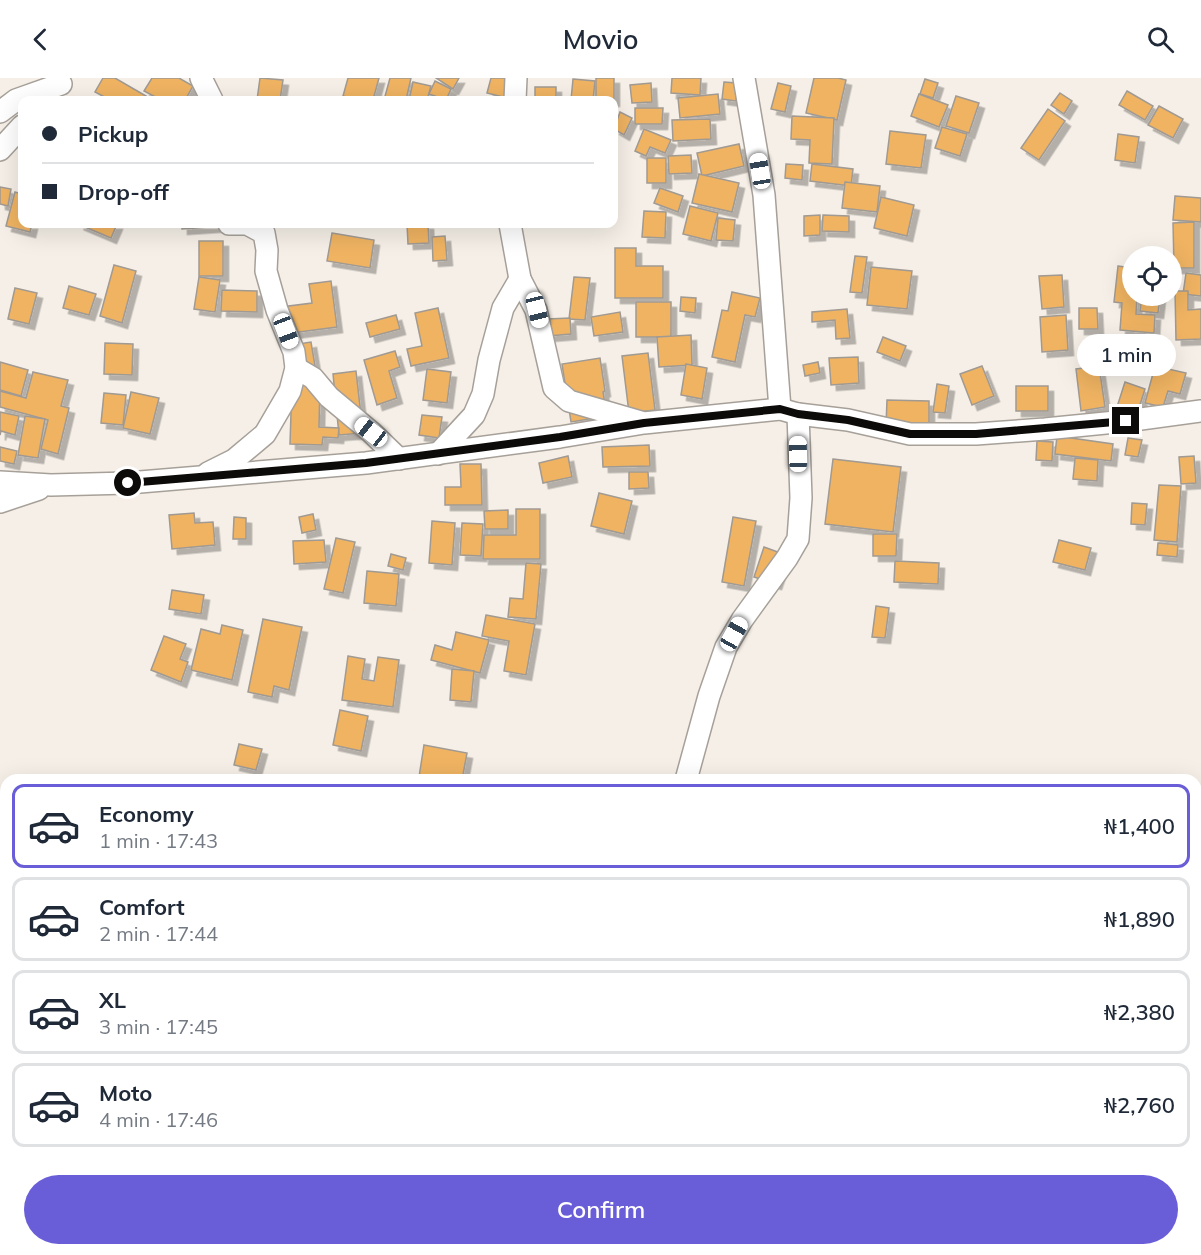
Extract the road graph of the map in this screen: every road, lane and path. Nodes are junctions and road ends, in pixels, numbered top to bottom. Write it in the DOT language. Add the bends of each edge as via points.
graph roads {
  1 [pos="201,78"];
  2 [pos="516,78"];
  3 [pos="744,78"];
  4 [pos="63,81"];
  5 [pos="26,96"];
  6 [pos="49,96"];
  7 [pos="210,96"];
  8 [pos="515,96"];
  9 [pos="18,99"];
  10 [pos="0,112"];
  11 [pos="18,130"];
  12 [pos="0,150"];
  13 [pos="255,228"];
  14 [pos="511,228"];
  15 [pos="520,279"];
  16 [pos="296,368"];
  17 [pos="789,411"];
  18 [pos="1201,411"];
  19 [pos="644,423"];
  20 [pos="438,454"];
  21 [pos="399,459"];
  22 [pos="199,478"];
  23 [pos="0,482"];
  24 [pos="51,485"];
  25 [pos="0,502"];
  26 [pos="688,774"];
  1 -- 7 [label="street"];
  2 -- 8 [label="street"];
  3 -- 17 [label="street" via="764,195"];
  4 -- 5 [label="street"];
  4 -- 6 [label="street"];
  9 -- 10 [label="street"];
  11 -- 12 [label="street"];
  13 -- 16 [label="street" via="264,233 266,271"];
  14 -- 15 [label="street"];
  15 -- 19 [label="street" via="537,310 554,388 569,402"];
  15 -- 20 [label="street" via="503,308 483,394 474,415"];
  16 -- 21 [label="street" via="313,378"];
  16 -- 22 [label="street" via="290,391 265,434 234,460"];
  17 -- 18 [label="street" via="910,434 976,434"];
  17 -- 19 [label="street"];
  17 -- 26 [label="street" via="801,498 798,539 726,647"];
  19 -- 20 [label="street"];
  20 -- 21 [label="street"];
  21 -- 22 [label="street"];
  22 -- 24 [label="street"];
  23 -- 24 [label="street"];
  24 -- 25 [label="street"];
}
